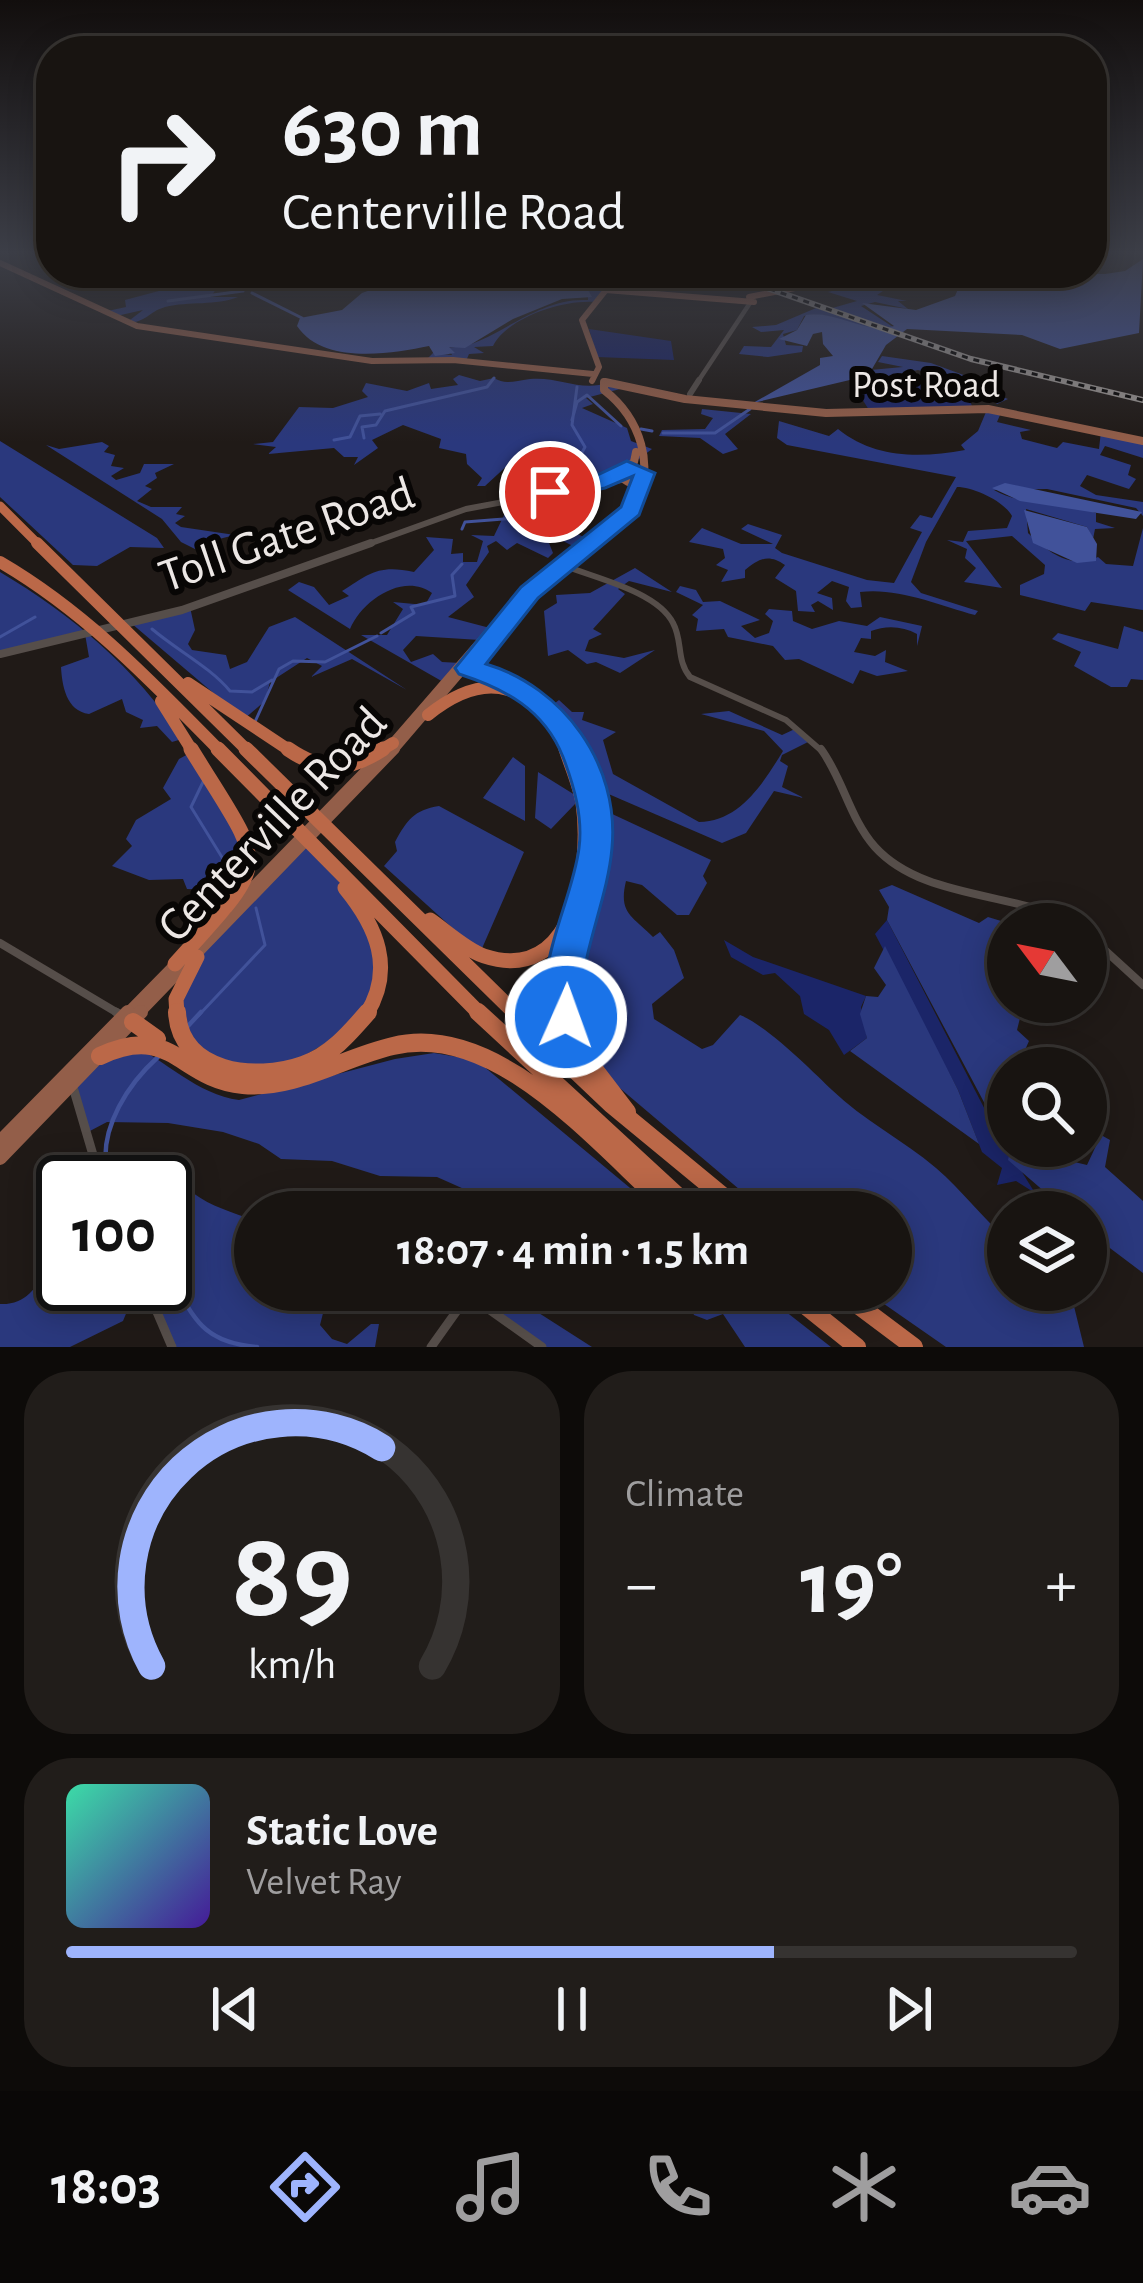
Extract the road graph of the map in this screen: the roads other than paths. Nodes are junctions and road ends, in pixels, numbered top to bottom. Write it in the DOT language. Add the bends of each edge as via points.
graph roads {
  1 [pos="115,316"];
  2 [pos="587,316"];
  3 [pos="592,316"];
  4 [pos="743,316"];
  5 [pos="592,377"];
  6 [pos="606,379"];
  7 [pos="626,386"];
  8 [pos="685,396"];
  9 [pos="622,403"];
  10 [pos="1143,441"];
  11 [pos="622,475"];
  12 [pos="642,475"];
  13 [pos="638,496"];
  14 [pos="1,507"];
  15 [pos="0,562"];
  16 [pos="562,564"];
  17 [pos="114,644"];
  18 [pos="0,654"];
  19 [pos="151,656"];
  20 [pos="463,668"];
  21 [pos="428,716"];
  22 [pos="392,742"];
  23 [pos="316,851"];
  24 [pos="1023,903"];
  25 [pos="402,904"];
  26 [pos="0,943"];
  27 [pos="1107,952"];
  28 [pos="197,957"];
  29 [pos="175,964"];
  30 [pos="1143,985"];
  31 [pos="128,1019"];
  32 [pos="161,1042"];
  33 [pos="100,1055"];
  34 [pos="72,1084"];
  35 [pos="633,1124"];
  36 [pos="0,1142"];
  37 [pos="93,1155"];
  38 [pos="0,1158"];
  39 [pos="649,1191"];
  40 [pos="672,1191"];
  41 [pos="716,1191"];
  42 [pos="157,1311"];
  43 [pos="812,1311"];
  44 [pos="866,1311"];
  45 [pos="172,1347"];
  46 [pos="431,1347"];
  47 [pos="542,1347"];
  48 [pos="857,1347"];
  49 [pos="914,1347"];
  1 -- 5 [label="main road, Post Road" via="137,326 372,361 452,360"];
  2 -- 5 [label="main road" via="599,367"];
  3 -- 6 [label="main road" via="586,326"];
  4 -- 8 [label="main road"];
  5 -- 6 [label="main road, Post Road"];
  5 -- 11 [label="main road" via="632,428 636,458"];
  6 -- 7 [label="main road, Post Road"];
  6 -- 9 [label="main road" via="604,390"];
  7 -- 8 [label="main road, Post Road"];
  7 -- 9 [label="main road" via="611,390"];
  8 -- 10 [label="main road, Post Road" via="849,413 995,410"];
  9 -- 12 [label="main road" via="638,430"];
  11 -- 12 [label="main road"];
  11 -- 12 [label="main road"];
  11 -- 13 [label="main road"];
  11 -- 18 [label="main road, Toll Gate Road" via="470,508 182,610"];
  12 -- 13 [label="main road"];
  13 -- 16 [label="main road, Centerville Road"];
  14 -- 19 [label="highway"];
  15 -- 17 [label="highway"];
  16 -- 20 [label="main road, Centerville Road" via="514,605"];
  16 -- 24 [label="street" via="667,614 689,677 766,708 808,736 884,856 922,876"];
  17 -- 23 [label="highway"];
  17 -- 29 [label="highway" via="167,709 249,843 254,868"];
  19 -- 22 [label="highway" via="326,770 363,764"];
  19 -- 25 [label="highway"];
  20 -- 21 [label="main road, Centerville Road"];
  20 -- 22 [label="main road, Centerville Road"];
  20 -- 35 [label="highway" via="507,679 539,700 569,736 587,777 596,846 564,1003 577,1046"];
  21 -- 25 [label="highway" via="475,687 527,698 576,766 587,850 565,932 528,961 479,960"];
  21 -- 28 [label="main road, Centerville Road"];
  22 -- 29 [label="main road, Centerville Road"];
  23 -- 28 [label="highway" via="364,910 382,947 379,991 349,1037 322,1058 275,1075 204,1063 183,1043 174,1018 176,994"];
  23 -- 40 [label="highway"];
  25 -- 35 [label="highway"];
  26 -- 31 [label="street"];
  27 -- 30 [label="street"];
  28 -- 31 [label="main road, Centerville Road"];
  29 -- 31 [label="main road, Centerville Road"];
  31 -- 32 [label="highway"];
  31 -- 33 [label="main road, Centerville Road"];
  31 -- 36 [label="main road, Centerville Road"];
  32 -- 33 [label="highway" via="131,1040"];
  32 -- 39 [label="highway" via="209,1076 262,1085 388,1046 466,1046"];
  33 -- 34 [label="main road, Centerville Road"];
  34 -- 37 [label="street"];
  34 -- 38 [label="main road, Centerville Road"];
  35 -- 41 [label="highway"];
  42 -- 45 [label="street"];
  43 -- 48 [label="highway"];
  44 -- 49 [label="highway"];
  46 -- 47 [label="street" via="472,1300"];
}
